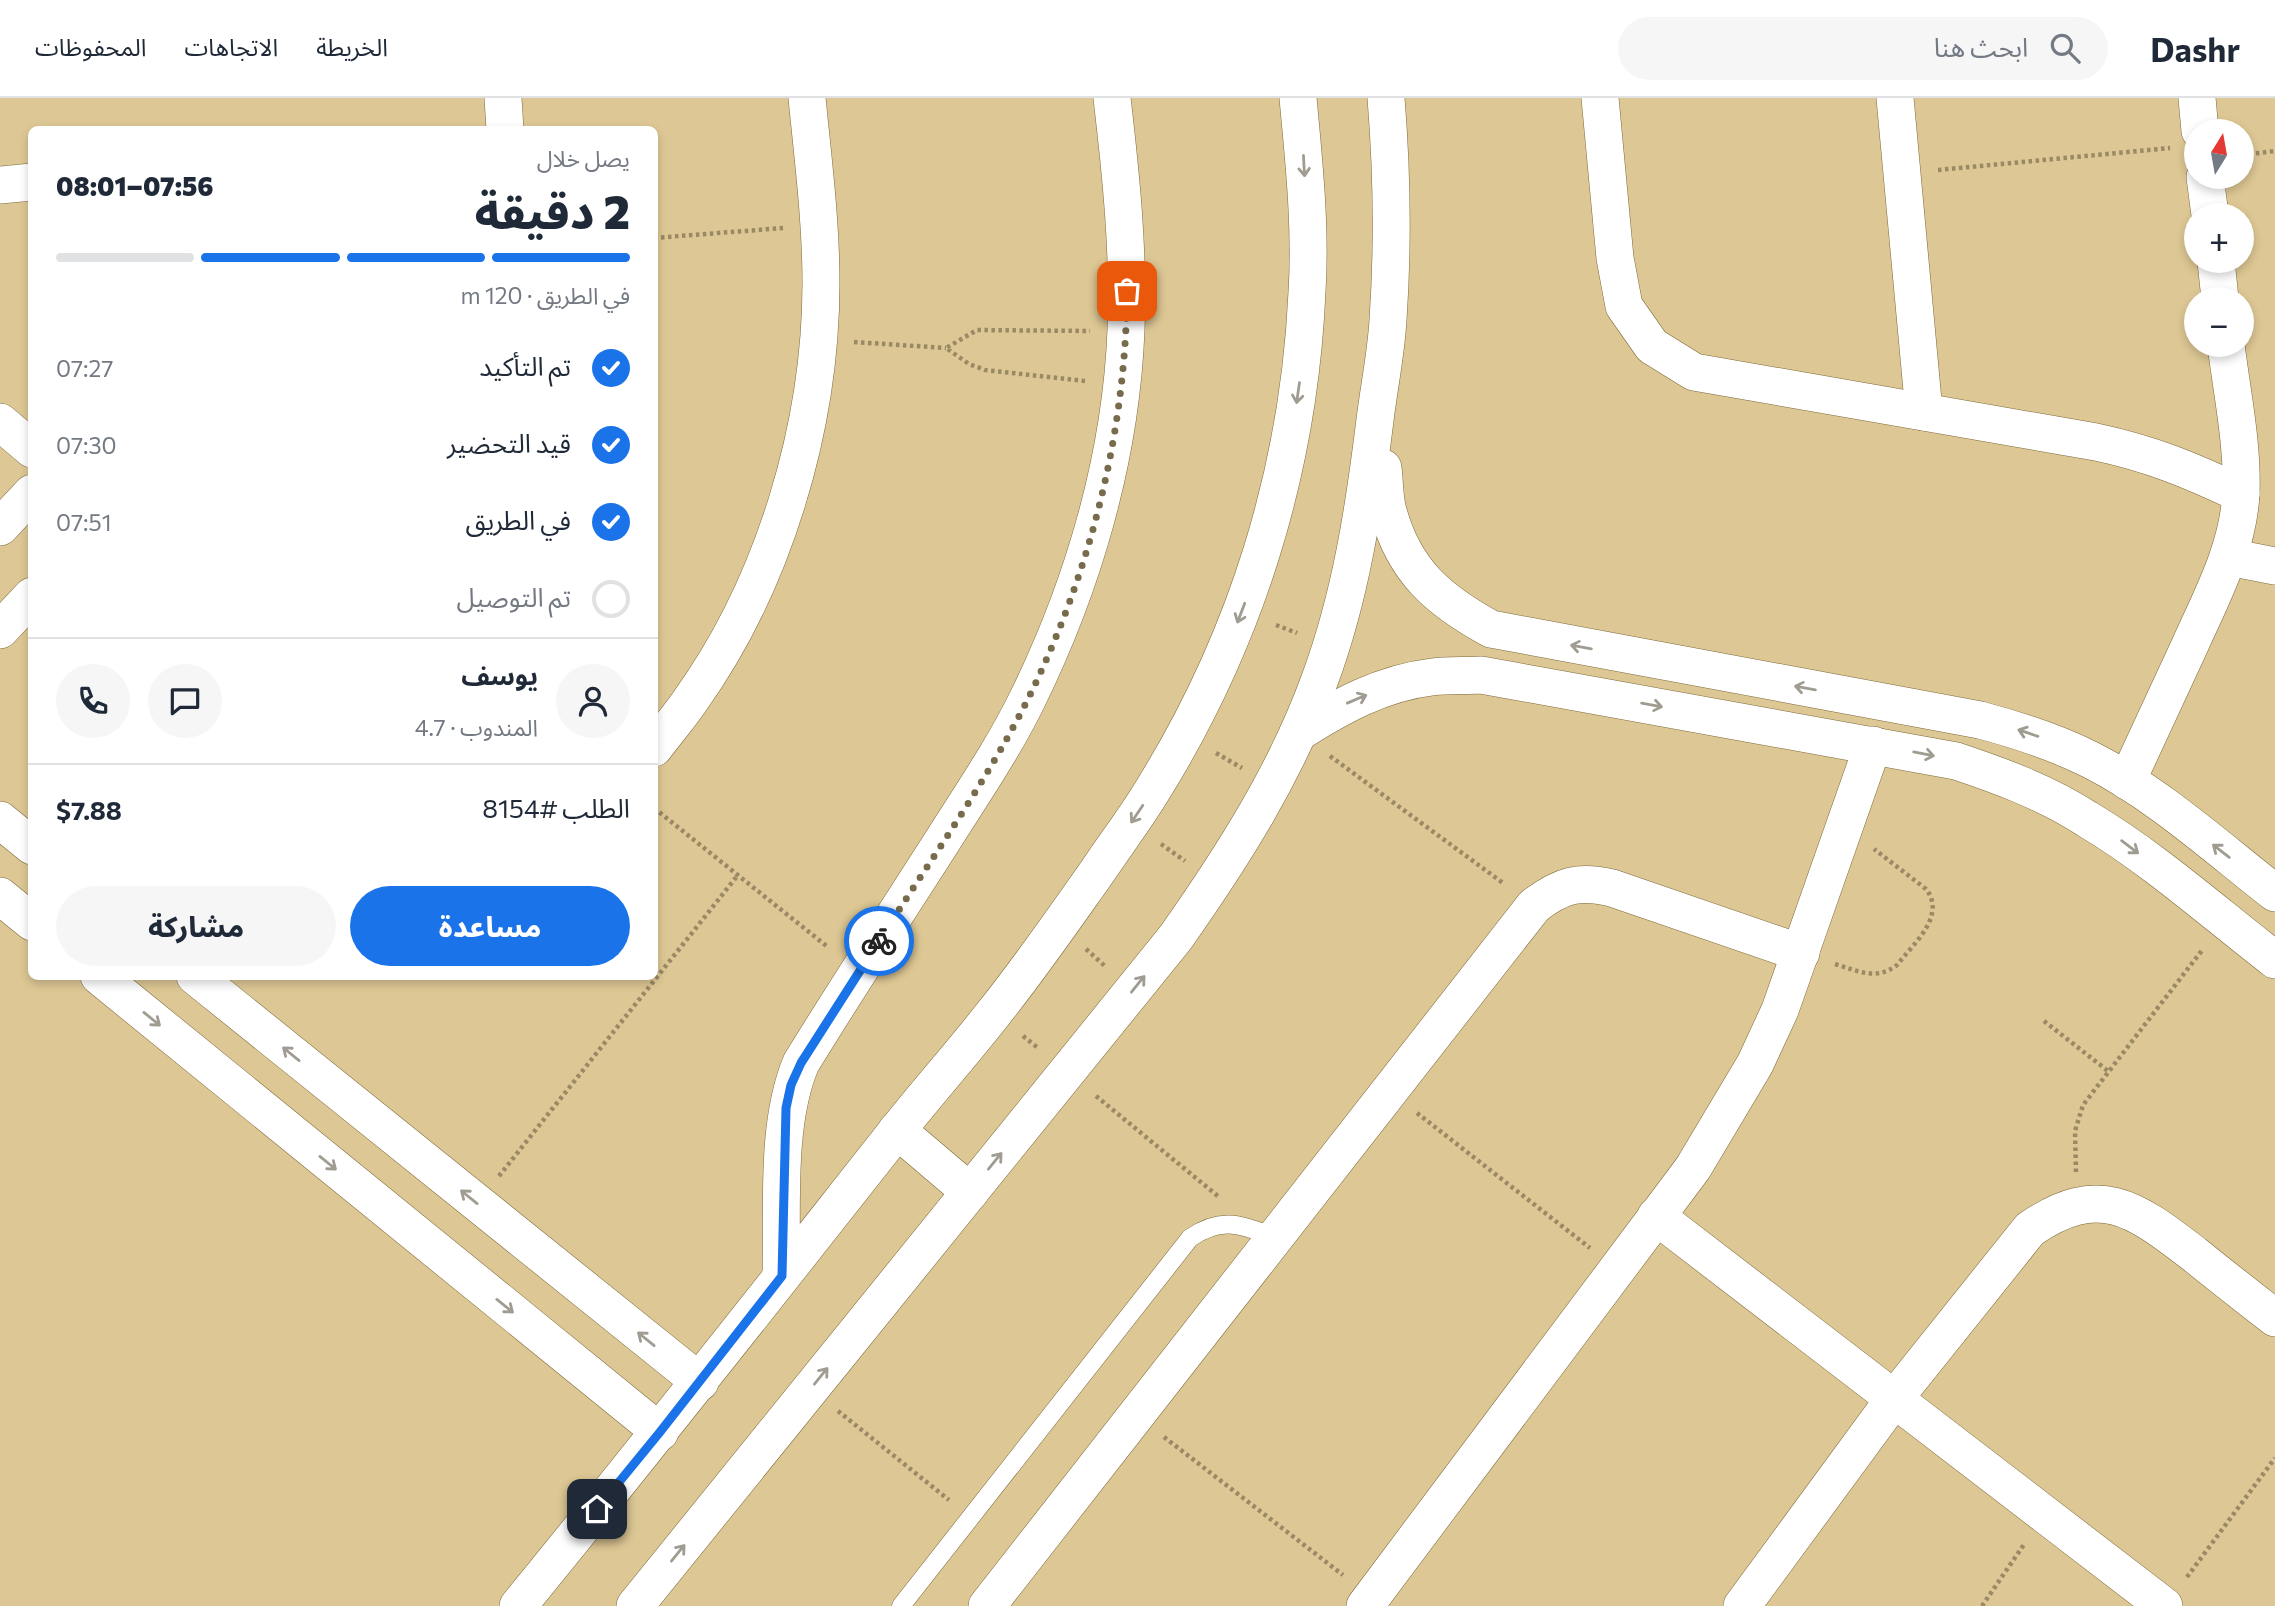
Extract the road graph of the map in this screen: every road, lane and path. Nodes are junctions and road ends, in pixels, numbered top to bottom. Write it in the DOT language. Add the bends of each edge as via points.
graph roads {
  1 [pos="503,98"];
  2 [pos="807,98"];
  3 [pos="1112,98"];
  4 [pos="1298,98"];
  5 [pos="1386,98"];
  6 [pos="1600,98"];
  7 [pos="1895,98"];
  8 [pos="2197,98"];
  9 [pos="2194,119"];
  10 [pos="505,126"];
  11 [pos="2184,140"];
  12 [pos="2275,152"];
  13 [pos="2254,154"];
  14 [pos="1902,173"];
  15 [pos="28,182"];
  16 [pos="0,185"];
  17 [pos="818,225"];
  18 [pos="658,238"];
  19 [pos="1126,331"];
  20 [pos="818,340"];
  21 [pos="946,348"];
  22 [pos="2227,357"];
  23 [pos="1121,385"];
  24 [pos="1924,412"];
  25 [pos="1375,419"];
  26 [pos="0,422"];
  27 [pos="28,446"];
  28 [pos="2241,494"];
  29 [pos="28,497"];
  30 [pos="0,527"];
  31 [pos="2229,556"];
  32 [pos="2275,566"];
  33 [pos="28,600"];
  34 [pos="1242,612"];
  35 [pos="0,630"];
  36 [pos="1331,646"];
  37 [pos="1298,733"];
  38 [pos="1184,736"];
  39 [pos="658,743"];
  40 [pos="1873,745"];
  41 [pos="2127,781"];
  42 [pos="1274,785"];
  43 [pos="658,811"];
  44 [pos="0,820"];
  45 [pos="1131,822"];
  46 [pos="1845,827"];
  47 [pos="28,843"];
  48 [pos="738,875"];
  49 [pos="1214,882"];
  50 [pos="2275,892"];
  51 [pos="0,897"];
  52 [pos="1534,906"];
  53 [pos="28,919"];
  54 [pos="2225,921"];
  55 [pos="1060,925"];
  56 [pos="1801,953"];
  57 [pos="2275,960"];
  58 [pos="859,972"];
  59 [pos="658,976"];
  60 [pos="104,980"];
  61 [pos="200,980"];
  62 [pos="654,980"];
  63 [pos="1132,991"];
  64 [pos="995,1013"];
  65 [pos="2044,1021"];
  66 [pos="2108,1071"];
  67 [pos="1067,1072"];
  68 [pos="1389,1091"];
  69 [pos="897,1130"];
  70 [pos="970,1192"];
  71 [pos="477,1203"];
  72 [pos="2078,1205"];
  73 [pos="1656,1216"];
  74 [pos="1228,1224"];
  75 [pos="1275,1237"];
  76 [pos="1617,1269"];
  77 [pos="782,1276"];
  78 [pos="2275,1318"];
  79 [pos="699,1382"];
  80 [pos="811,1388"];
  81 [pos="1894,1399"];
  82 [pos="1136,1415"];
  83 [pos="660,1432"];
  84 [pos="2275,1458"];
  85 [pos="2045,1515"];
  86 [pos="970,1518"];
  87 [pos="2172,1595"];
  88 [pos="1368,1601"];
  89 [pos="518,1606"];
  90 [pos="635,1606"];
  91 [pos="901,1606"];
  92 [pos="987,1606"];
  93 [pos="1742,1606"];
  94 [pos="1982,1606"];
  1 -- 10 [label="street"];
  2 -- 17 [label="street"];
  3 -- 19 [label="street" via="1125,214"];
  4 -- 34 [label="street, one-way" via="1308,251 1303,355 1279,493"];
  5 -- 25 [label="street" via="1391,251 1388,323"];
  6 -- 24 [label="street" via="1624,306 1652,346 1694,372"];
  7 -- 14 [label="street"];
  8 -- 9 [label="street"];
  11 -- 14 [label="path"];
  12 -- 13 [label="path"];
  14 -- 24 [label="street"];
  15 -- 16 [label="street"];
  17 -- 18 [label="path"];
  17 -- 20 [label="street"];
  19 -- 21 [label="path" via="985,329"];
  19 -- 23 [label="street"];
  20 -- 21 [label="path"];
  20 -- 39 [label="street" via="808,417 790,492 765,564 731,634 691,700"];
  21 -- 23 [label="path" via="985,370"];
  22 -- 28 [label="street"];
  23 -- 58 [label="street" via="1098,513 1055,641 993,761"];
  24 -- 28 [label="street" via="2143,452"];
  25 -- 36 [label="street" via="1355,558"];
  41 -- 25 [label="street, one-way" via="2056,744 1980,720 1491,629 1455,609 1424,582 1401,548 1387,509"];
  26 -- 27 [label="street"];
  28 -- 31 [label="street"];
  29 -- 30 [label="street"];
  31 -- 32 [label="street"];
  31 -- 41 [label="street"];
  33 -- 35 [label="street"];
  34 -- 36 [label="path"];
  34 -- 38 [label="street, one-way"];
  36 -- 37 [label="street"];
  37 -- 40 [label="street, one-way" via="1339,706 1384,687 1432,677 1481,675"];
  37 -- 42 [label="street"];
  37 -- 52 [label="path"];
  38 -- 42 [label="path"];
  38 -- 45 [label="street, one-way"];
  40 -- 46 [label="street"];
  40 -- 54 [label="street, one-way" via="1956,761 2044,795 2125,843"];
  50 -- 41 [label="street, one-way"];
  42 -- 49 [label="street"];
  43 -- 48 [label="path"];
  44 -- 47 [label="street"];
  45 -- 49 [label="path"];
  45 -- 55 [label="street"];
  46 -- 56 [label="street"];
  46 -- 56 [label="path" via="1926,889 1932,896 1933,915 1897,965 1879,975"];
  48 -- 58 [label="path"];
  48 -- 59 [label="path"];
  63 -- 49 [label="street, one-way"];
  51 -- 53 [label="street"];
  52 -- 56 [label="street" via="1550,892 1592,883"];
  52 -- 68 [label="street"];
  54 -- 57 [label="street"];
  54 -- 66 [label="path"];
  55 -- 63 [label="path"];
  55 -- 64 [label="street"];
  56 -- 73 [label="street" via="1755,1064 1693,1168"];
  58 -- 77 [label="street" via="791,1085 784,1132"];
  60 -- 83 [label="street, one-way"];
  71 -- 61 [label="street, one-way"];
  62 -- 71 [label="path"];
  63 -- 67 [label="street"];
  64 -- 67 [label="path"];
  64 -- 69 [label="street"];
  65 -- 66 [label="path"];
  66 -- 72 [label="path" via="2090,1094 2075,1131"];
  70 -- 67 [label="street, one-way"];
  67 -- 74 [label="path" via="1217,1196 1224,1204"];
  68 -- 75 [label="street"];
  68 -- 76 [label="path"];
  69 -- 70 [label="street"];
  69 -- 77 [label="street"];
  80 -- 70 [label="street, one-way"];
  79 -- 71 [label="street, one-way"];
  72 -- 78 [label="street" via="2131,1210"];
  72 -- 81 [label="street" via="2052,1213 2030,1228"];
  73 -- 76 [label="street"];
  73 -- 81 [label="street"];
  74 -- 75 [label="lane"];
  74 -- 86 [label="lane" via="1214,1225 1190,1238"];
  75 -- 82 [label="street"];
  76 -- 88 [label="street"];
  77 -- 79 [label="street"];
  79 -- 83 [label="street"];
  80 -- 86 [label="path"];
  90 -- 80 [label="street, one-way"];
  81 -- 85 [label="street"];
  81 -- 93 [label="street"];
  82 -- 88 [label="path"];
  82 -- 92 [label="street"];
  83 -- 89 [label="street"];
  84 -- 87 [label="path"];
  85 -- 87 [label="street"];
  85 -- 94 [label="path"];
  86 -- 91 [label="lane"];
}
